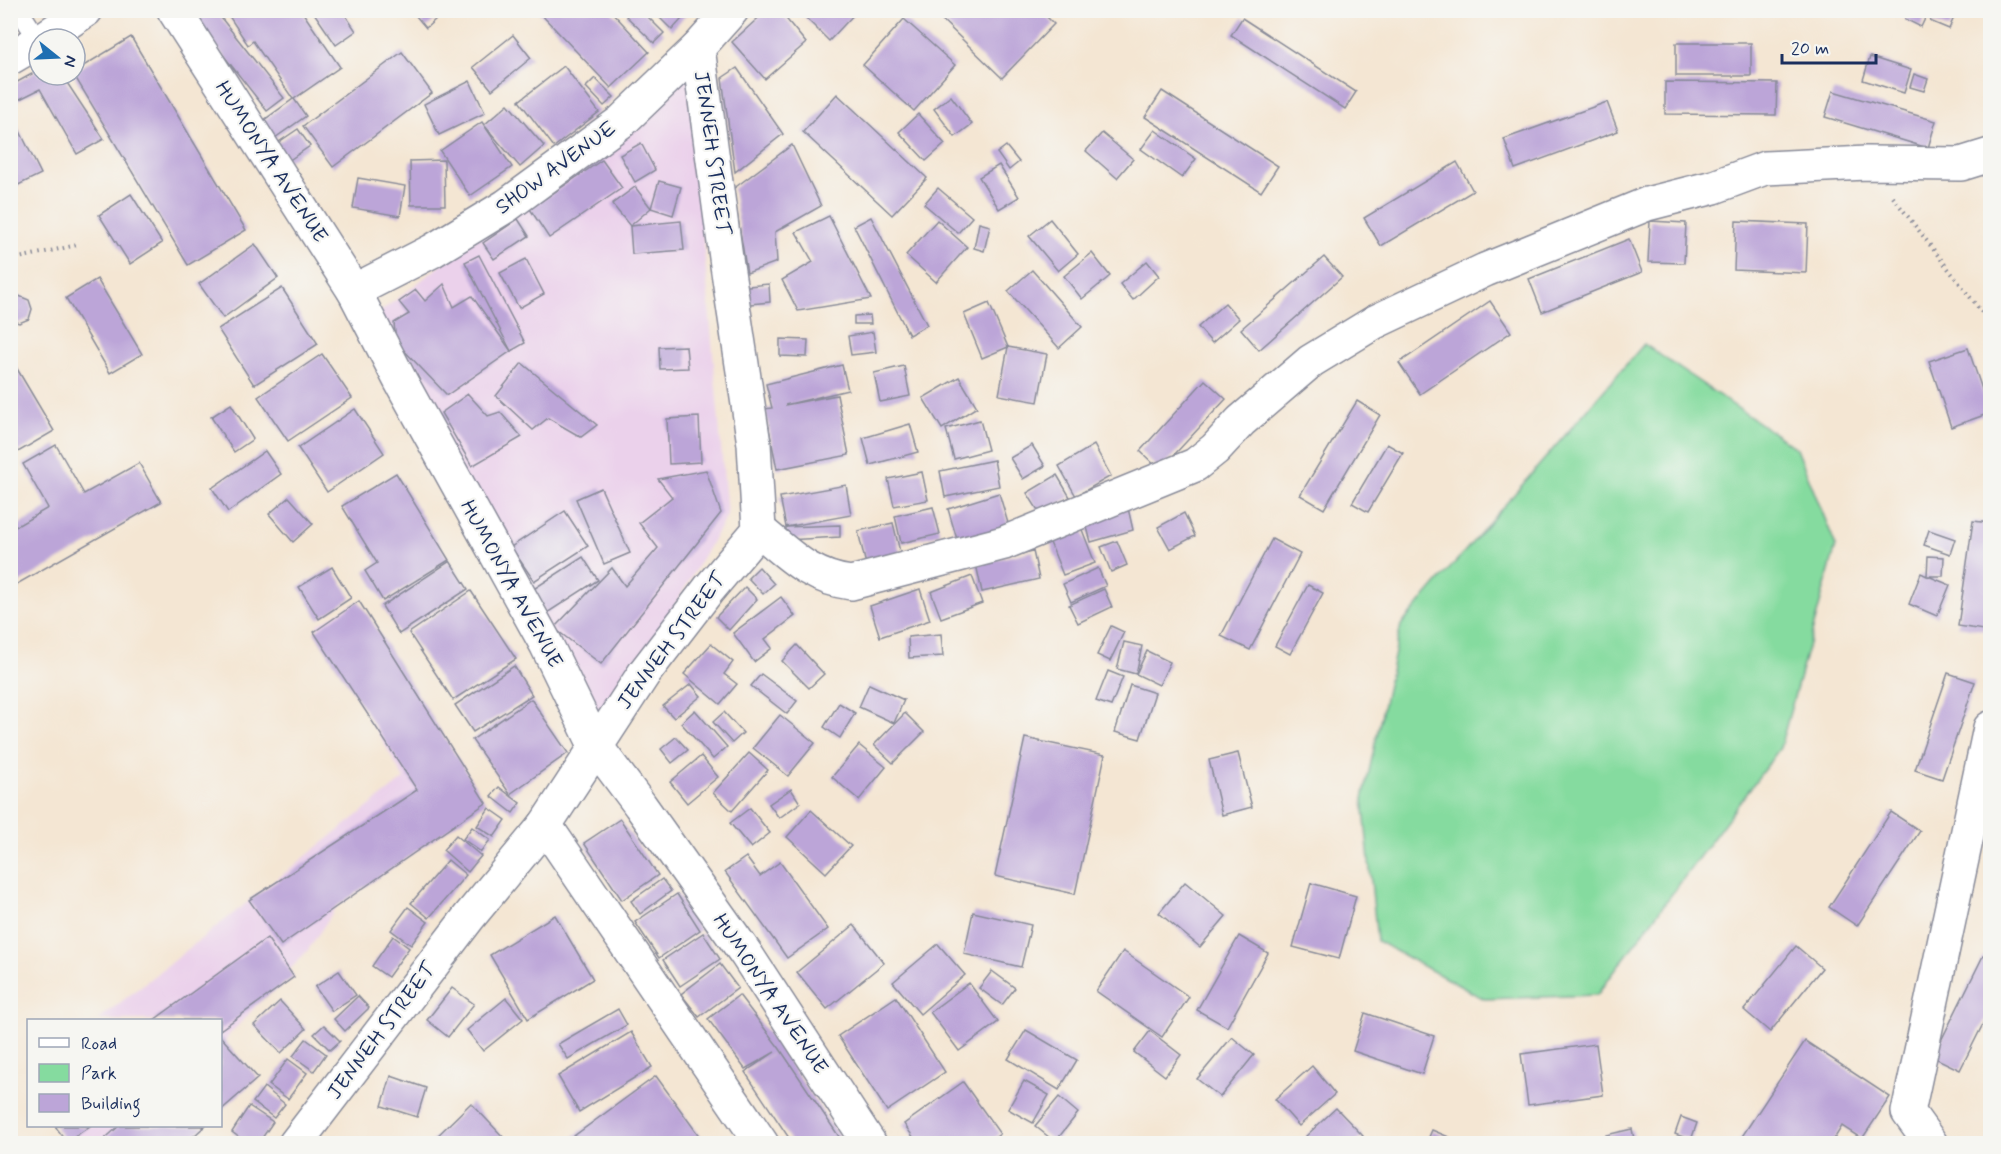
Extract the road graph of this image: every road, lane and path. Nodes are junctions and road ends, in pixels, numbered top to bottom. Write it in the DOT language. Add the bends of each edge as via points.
graph roads {
  1 [pos="19,10"];
  2 [pos="86,10"];
  3 [pos="174,10"];
  4 [pos="732,10"];
  5 [pos="31,27"];
  6 [pos="61,27"];
  7 [pos="27,48"];
  8 [pos="698,48"];
  9 [pos="10,58"];
  10 [pos="1990,155"];
  11 [pos="1866,163"];
  12 [pos="77,245"];
  13 [pos="10,260"];
  14 [pos="354,291"];
  15 [pos="1990,323"];
  16 [pos="759,530"];
  17 [pos="1990,728"];
  18 [pos="595,745"];
  19 [pos="545,825"];
  20 [pos="296,1143"];
  21 [pos="762,1143"];
  22 [pos="870,1143"];
  23 [pos="1931,1143"];
  1 -- 5 [label="lane"];
  2 -- 6 [label="street"];
  3 -- 14 [label="street, HUMONYA AVENUE"];
  4 -- 8 [label="street, SHOW AVENUE"];
  7 -- 9 [label="street"];
  8 -- 14 [label="street, SHOW AVENUE" via="622,121 506,206 432,251"];
  8 -- 16 [label="street, JENNEH STREET" via="754,444"];
  10 -- 11 [label="street" via="1961,164"];
  11 -- 15 [label="path"];
  11 -- 16 [label="street" via="1765,168 1714,187 1647,204 1485,270 1375,322 1311,361 1195,465 1004,543 851,583 815,574"];
  12 -- 13 [label="path"];
  14 -- 18 [label="street, HUMONYA AVENUE" via="546,644"];
  16 -- 18 [label="street, JENNEH STREET" via="645,672"];
  17 -- 23 [label="street" via="1908,1112"];
  18 -- 19 [label="street, JENNEH STREET"];
  18 -- 22 [label="street, HUMONYA AVENUE" via="746,954"];
  19 -- 20 [label="street, JENNEH STREET" via="462,926"];
  19 -- 21 [label="street"];
}
